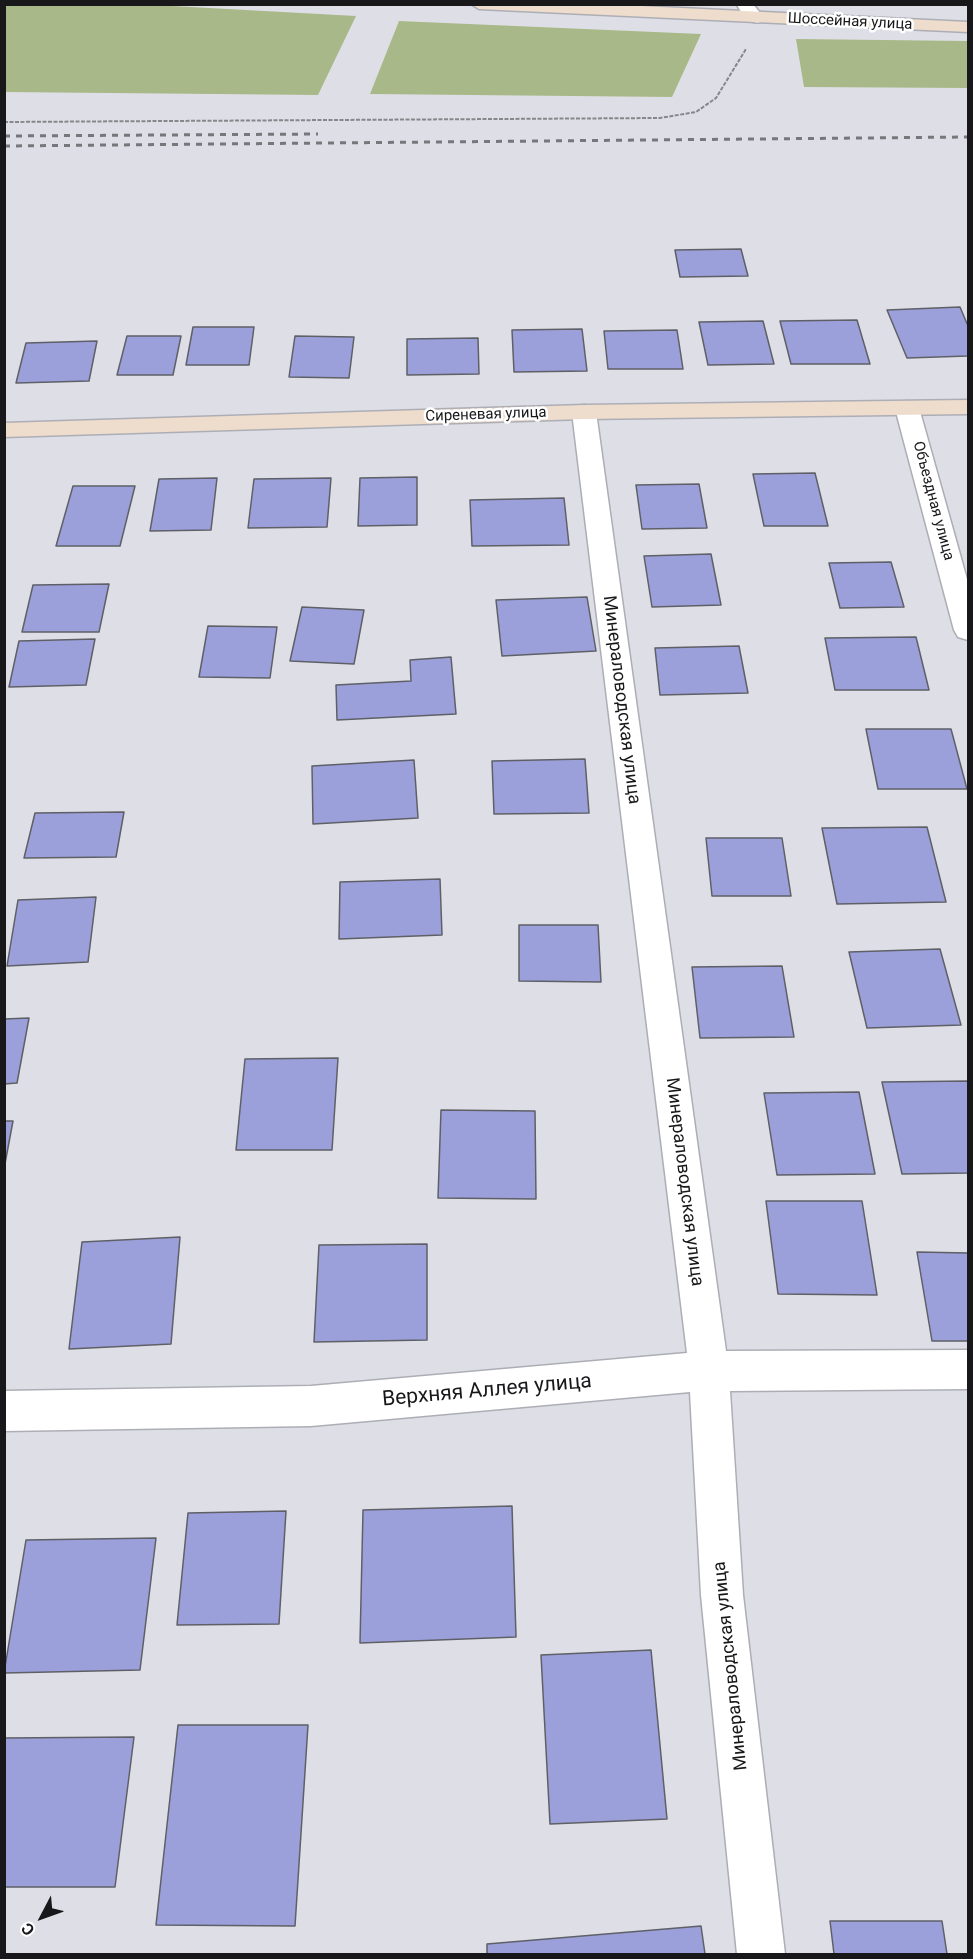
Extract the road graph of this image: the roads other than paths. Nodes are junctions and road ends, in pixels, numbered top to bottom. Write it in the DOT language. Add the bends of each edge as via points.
graph roads {
  1 [pos="479,4"];
  2 [pos="517,5"];
  3 [pos="750,11"];
  4 [pos="969,27"];
  5 [pos="969,407"];
  6 [pos="907,408"];
  7 [pos="584,412"];
  8 [pos="5,434"];
  9 [pos="969,630"];
  10 [pos="969,1369"];
  11 [pos="709,1371"];
  12 [pos="4,1411"];
  13 [pos="761,1954"];
  1 -- 2 [label="street, Шоссейная улица"];
  2 -- 3 [label="street, Шоссейная улица"];
  3 -- 4 [label="street, Шоссейная улица"];
  5 -- 6 [label="street, Сиреневая улица"];
  6 -- 7 [label="street, Сиреневая улица"];
  6 -- 9 [label="street, Объездная улица"];
  7 -- 8 [label="street, Сиреневая улица"];
  7 -- 11 [label="street, Минераловодская улица"];
  10 -- 11 [label="street, Верхняя Аллея улица"];
  11 -- 12 [label="street, Верхняя Аллея улица" via="311,1406"];
  11 -- 13 [label="street, Минераловодская улица" via="722,1595"];
}
